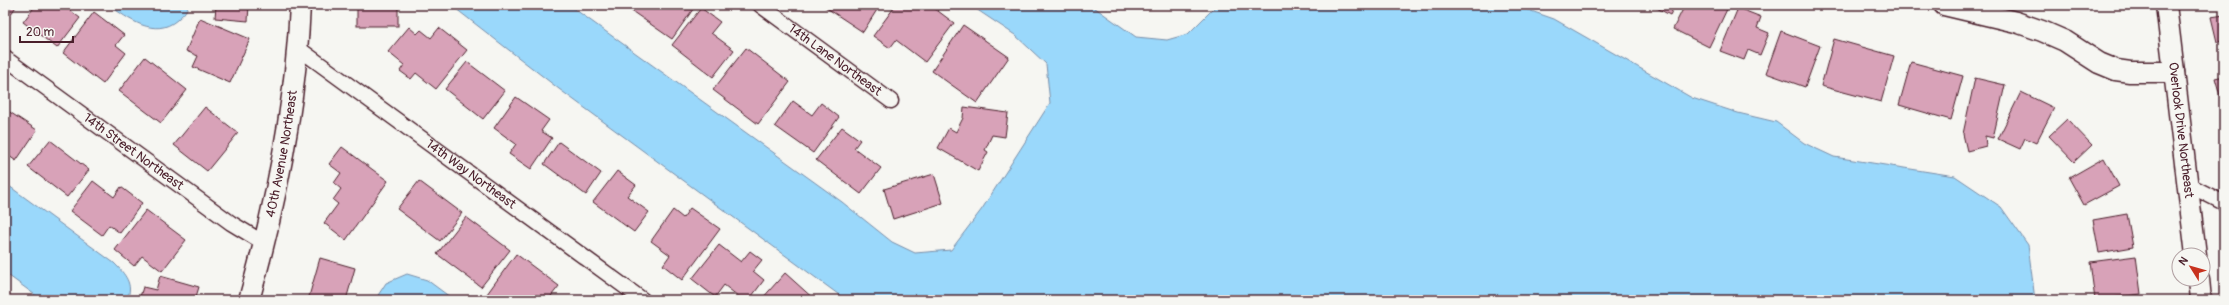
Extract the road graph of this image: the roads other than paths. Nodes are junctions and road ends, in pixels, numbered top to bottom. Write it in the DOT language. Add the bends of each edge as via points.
graph roads {
  1 [pos="300,5"];
  2 [pos="760,5"];
  3 [pos="1944,5"];
  4 [pos="2166,5"];
  5 [pos="298,48"];
  6 [pos="5,58"];
  7 [pos="2174,72"];
  8 [pos="891,101"];
  9 [pos="2188,184"];
  10 [pos="2224,203"];
  11 [pos="264,243"];
  12 [pos="2195,247"];
  13 [pos="2200,287"];
  14 [pos="250,300"];
  15 [pos="643,300"];
  16 [pos="2201,300"];
  1 -- 5 [label="street, 40th Avenue Northeast"];
  2 -- 8 [label="street, 14th Lane Northeast"];
  3 -- 7 [label="street" via="2016,22 2042,31 2116,70"];
  4 -- 7 [label="street, Overlook Drive Northeast"];
  5 -- 11 [label="street, 40th Avenue Northeast" via="285,141"];
  5 -- 15 [label="street, 14th Way Northeast"];
  6 -- 11 [label="street, 14th Street Northeast" via="232,223"];
  7 -- 9 [label="street, Overlook Drive Northeast"];
  9 -- 10 [label="street"];
  9 -- 12 [label="street, Overlook Drive Northeast"];
  11 -- 14 [label="street, 40th Avenue Northeast"];
  13 -- 16 [label="street"];
}
